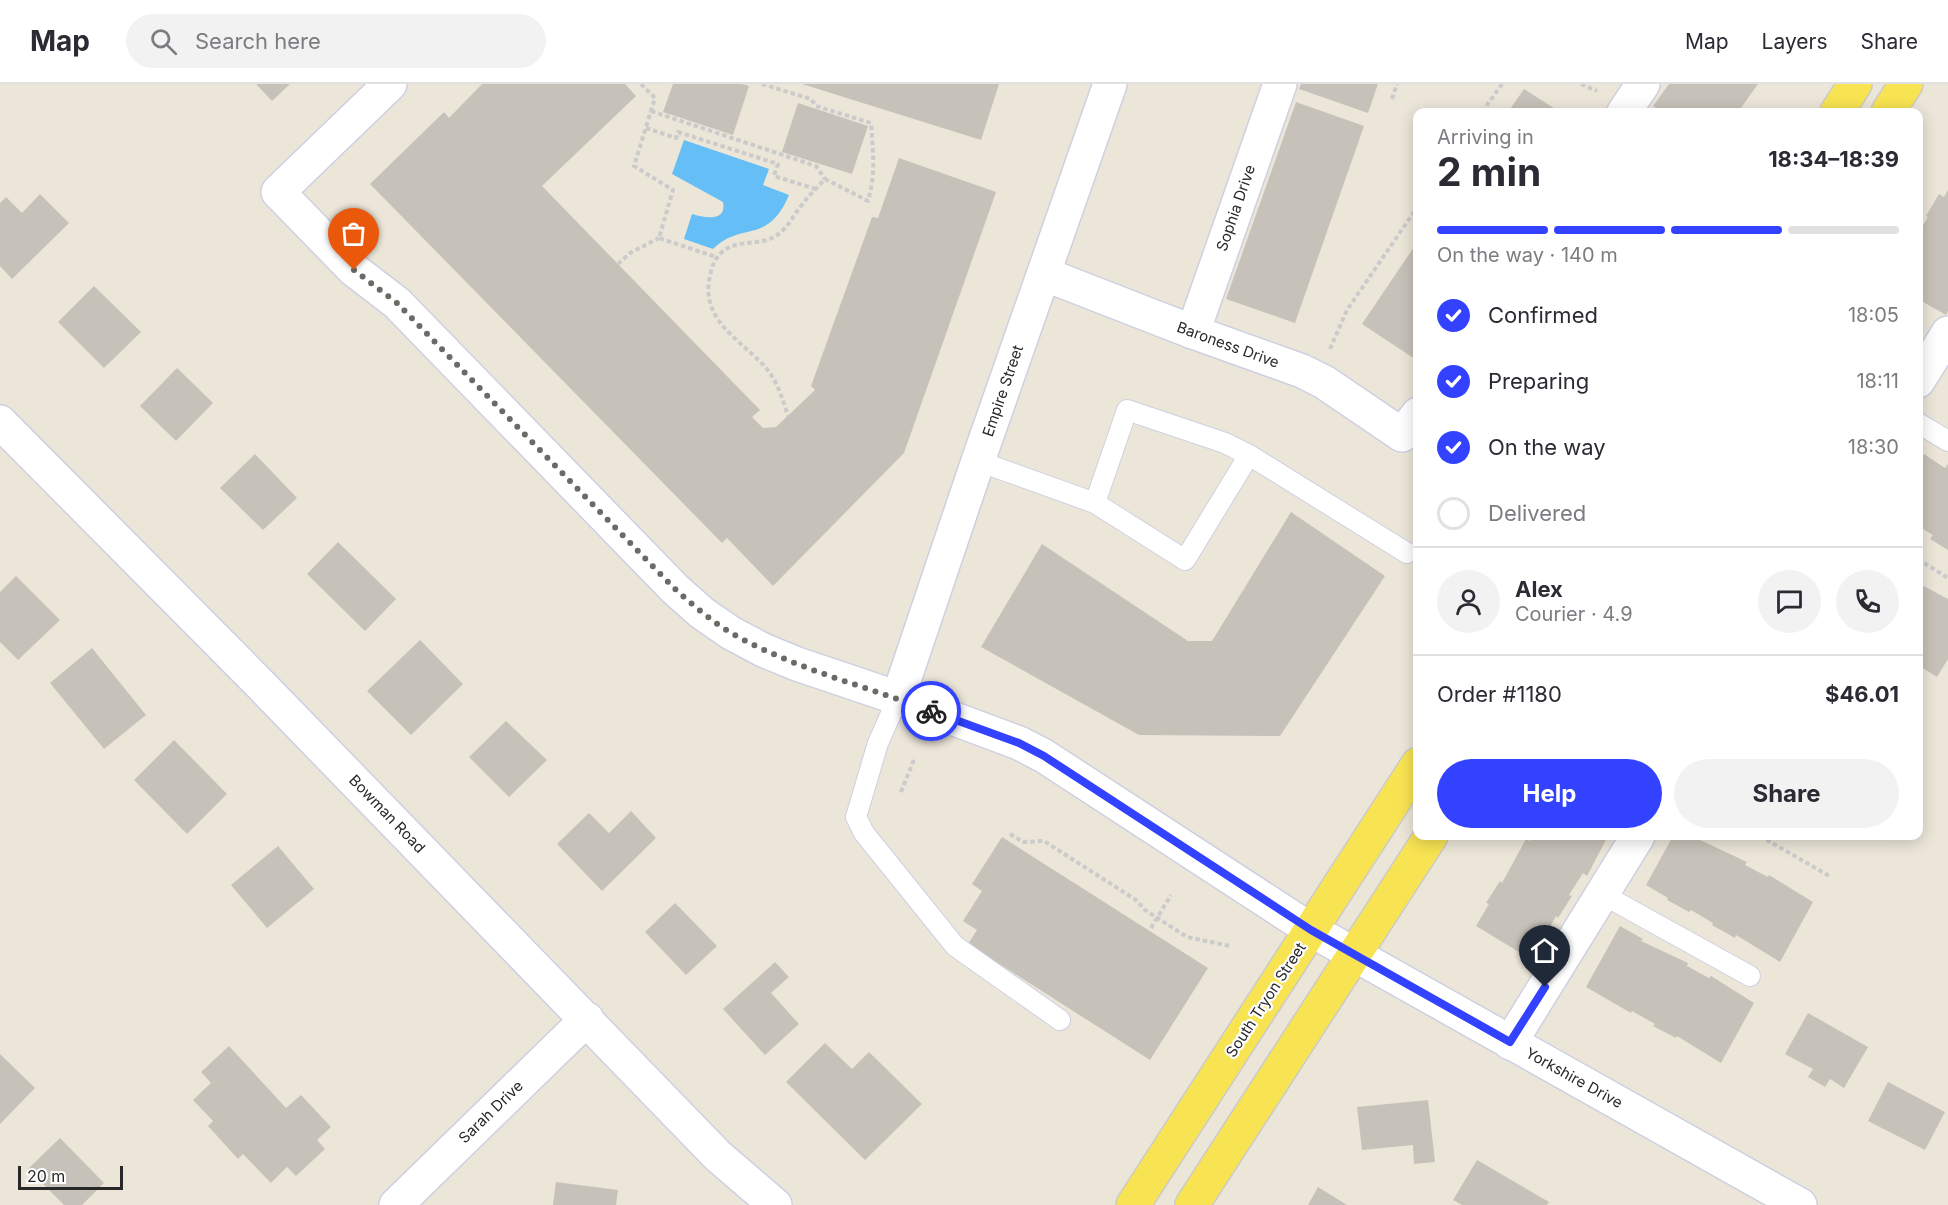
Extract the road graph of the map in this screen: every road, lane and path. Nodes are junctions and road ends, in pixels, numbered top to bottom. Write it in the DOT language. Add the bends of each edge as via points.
graph roads {
  1 [pos="390,84"];
  2 [pos="641,84"];
  3 [pos="762,84"];
  4 [pos="1110,84"];
  5 [pos="1280,84"];
  6 [pos="1397,84"];
  7 [pos="1502,84"];
  8 [pos="1643,84"];
  9 [pos="1855,84"];
  10 [pos="1906,84"];
  11 [pos="1392,99"];
  12 [pos="1485,108"];
  13 [pos="1627,108"];
  14 [pos="1840,108"];
  15 [pos="1891,108"];
  16 [pos="651,111"];
  17 [pos="646,128"];
  18 [pos="825,178"];
  19 [pos="816,189"];
  20 [pos="1413,213"];
  21 [pos="658,238"];
  22 [pos="716,257"];
  23 [pos="618,264"];
  24 [pos="1044,274"];
  25 [pos="1192,332"];
  26 [pos="1948,333"];
  27 [pos="1330,349"];
  28 [pos="1923,373"];
  29 [pos="788,416"];
  30 [pos="0,423"];
  31 [pos="1410,425"];
  32 [pos="1923,426"];
  33 [pos="1948,441"];
  34 [pos="1249,455"];
  35 [pos="978,461"];
  36 [pos="1095,504"];
  37 [pos="1407,553"];
  38 [pos="1923,562"];
  39 [pos="1948,578"];
  40 [pos="898,698"];
  41 [pos="915,757"];
  42 [pos="1413,772"];
  43 [pos="901,792"];
  44 [pos="1010,834"];
  45 [pos="1428,840"];
  46 [pos="1636,840"];
  47 [pos="1767,840"];
  48 [pos="1831,877"];
  49 [pos="1602,894"];
  50 [pos="1171,895"];
  51 [pos="1157,918"];
  52 [pos="1151,928"];
  53 [pos="1311,930"];
  54 [pos="1230,946"];
  55 [pos="1355,955"];
  56 [pos="1750,976"];
  57 [pos="587,1019"];
  58 [pos="1060,1020"];
  59 [pos="1510,1042"];
  60 [pos="396,1205"];
  61 [pos="775,1205"];
  62 [pos="1133,1205"];
  63 [pos="1192,1205"];
  64 [pos="1800,1205"];
  1 -- 40 [label="street, Yorkshire Drive" via="278,192 354,270 397,303 702,613 763,650"];
  2 -- 16 [label="path" via="655,98"];
  3 -- 18 [label="path" via="871,123 874,175 868,201"];
  4 -- 24 [label="street, Empire Street"];
  5 -- 25 [label="street, Sophia Drive"];
  6 -- 11 [label="path"];
  7 -- 12 [label="path"];
  8 -- 13 [label="street"];
  9 -- 14 [label="main road"];
  10 -- 15 [label="main road"];
  16 -- 17 [label="path"];
  16 -- 18 [label="path" via="816,166"];
  17 -- 19 [label="path" via="676,138 678,132 778,165 774,176"];
  17 -- 21 [label="path" via="634,166 673,190"];
  18 -- 19 [label="path"];
  19 -- 22 [label="path" via="785,229 774,237 732,245"];
  20 -- 27 [label="path" via="1347,310"];
  21 -- 22 [label="path"];
  21 -- 23 [label="path"];
  22 -- 29 [label="path" via="709,282 717,316 728,333 769,372"];
  24 -- 25 [label="street, Baroness Drive"];
  24 -- 35 [label="street, Empire Street"];
  25 -- 31 [label="street, Baroness Drive" via="1302,371"];
  26 -- 28 [label="street"];
  30 -- 57 [label="street, Bowman Road"];
  32 -- 33 [label="lane"];
  34 -- 36 [label="lane" via="1185,560"];
  34 -- 36 [label="lane" via="1225,442 1126,410"];
  34 -- 37 [label="lane"];
  35 -- 36 [label="lane"];
  35 -- 40 [label="street, Empire Street"];
  38 -- 39 [label="path"];
  40 -- 53 [label="street, Yorkshire Drive" via="1044,756"];
  40 -- 58 [label="lane" via="878,743 856,817 864,833 955,946"];
  41 -- 43 [label="path"];
  42 -- 53 [label="main road, South Tryon Street"];
  44 -- 51 [label="path" via="1023,842 1044,841 1136,900"];
  45 -- 55 [label="main road"];
  46 -- 49 [label="street"];
  47 -- 48 [label="path"];
  49 -- 56 [label="lane"];
  49 -- 59 [label="street"];
  50 -- 51 [label="path"];
  51 -- 52 [label="path"];
  51 -- 54 [label="path" via="1187,937"];
  53 -- 55 [label="street, Yorkshire Drive"];
  53 -- 62 [label="main road, South Tryon Street"];
  55 -- 59 [label="street, Yorkshire Drive"];
  55 -- 63 [label="main road"];
  57 -- 60 [label="street, Sarah Drive"];
  57 -- 61 [label="street, Bowman Road" via="718,1156"];
  59 -- 64 [label="street, Yorkshire Drive"];
}
